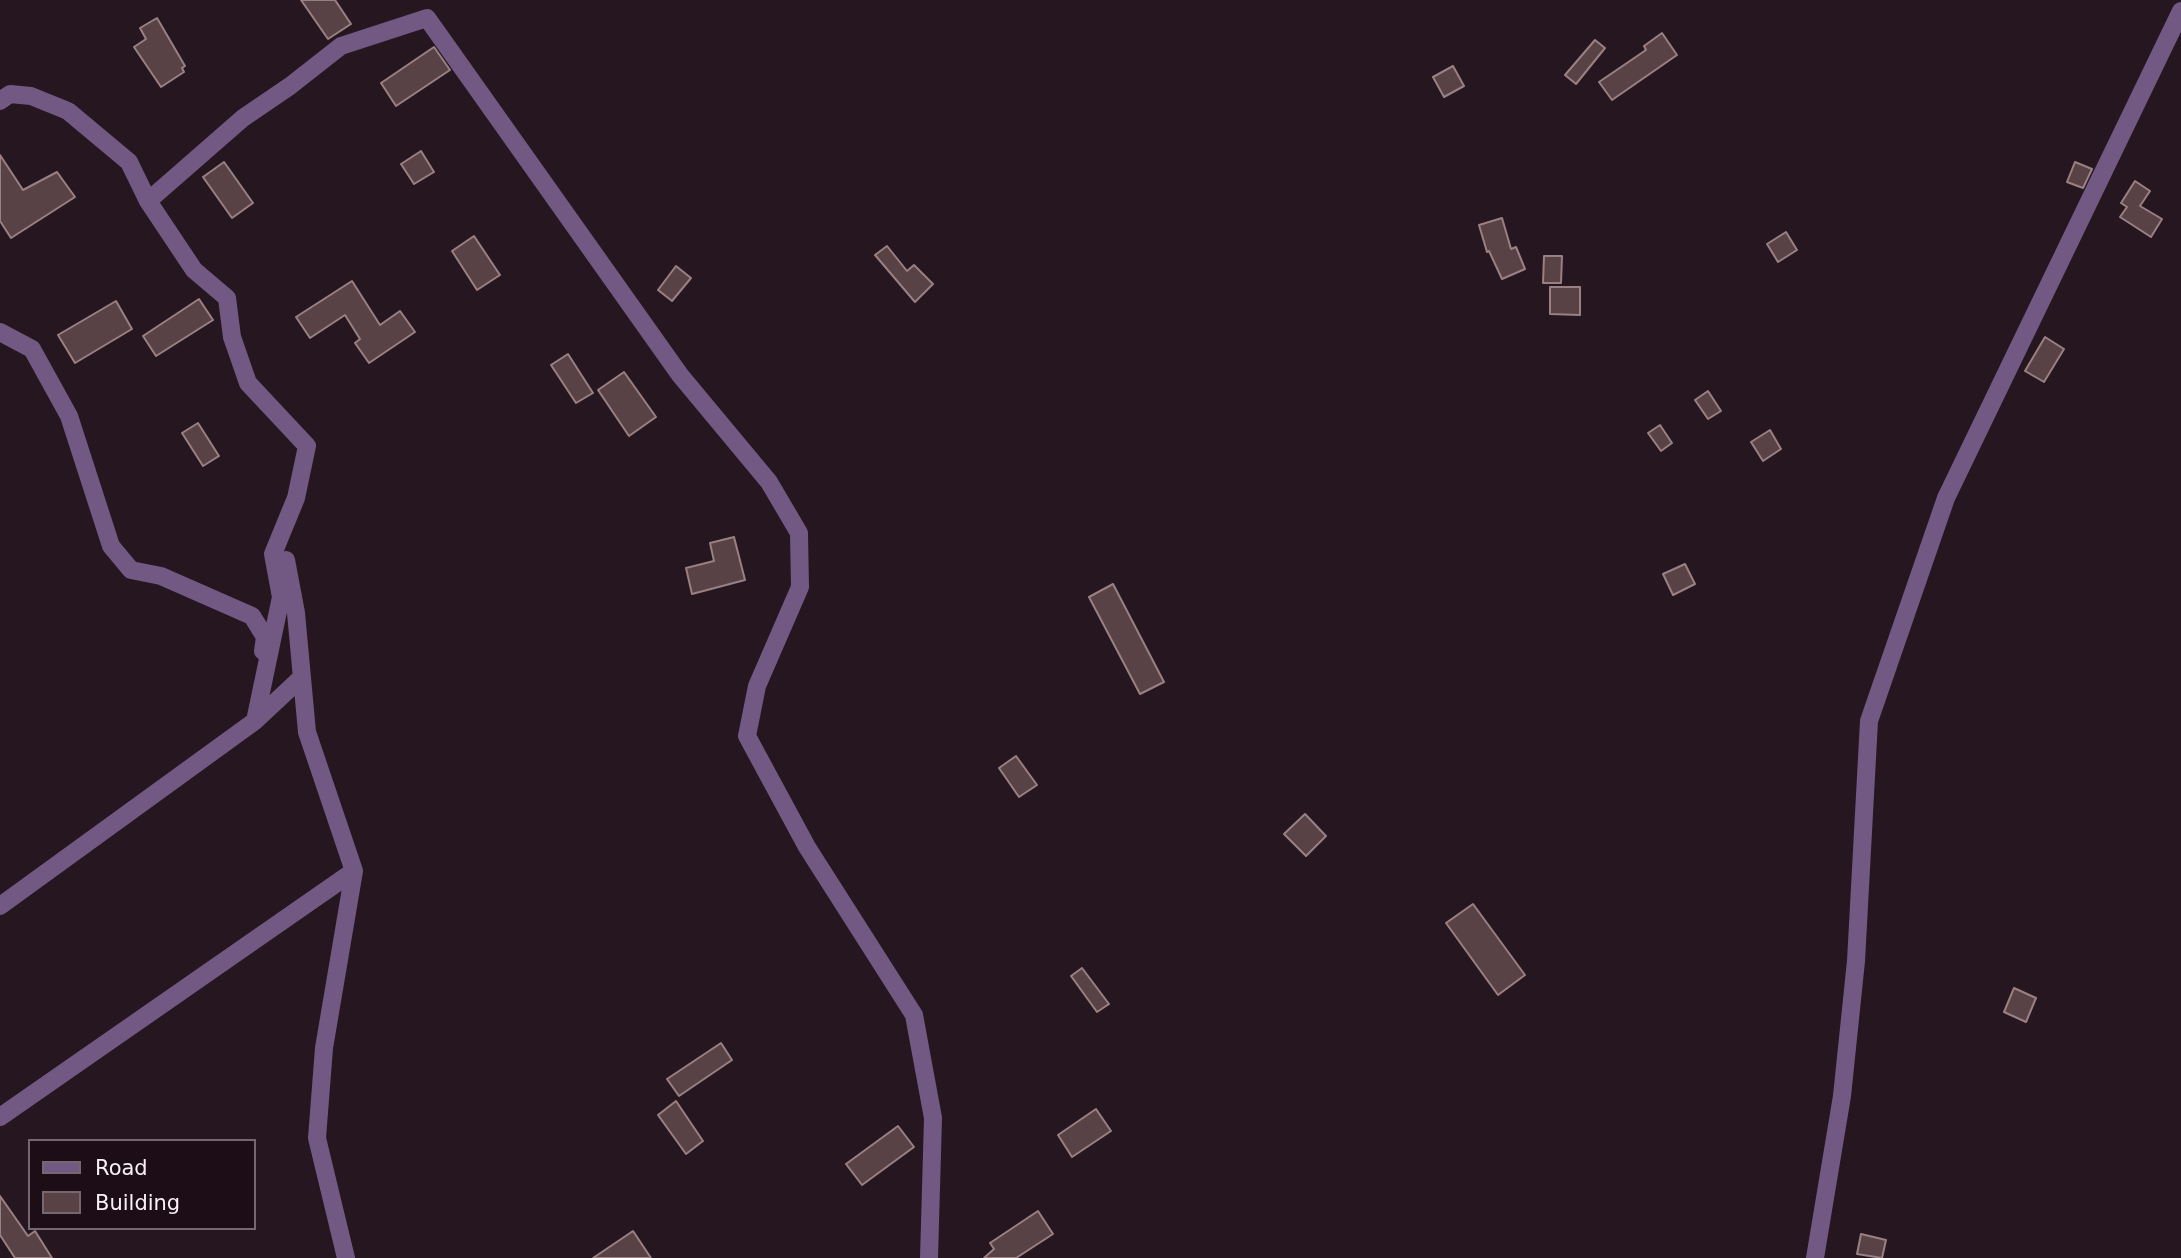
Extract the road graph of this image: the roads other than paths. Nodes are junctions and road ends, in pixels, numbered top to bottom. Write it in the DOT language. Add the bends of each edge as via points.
graph roads {
  1 [pos="2181,11"];
  2 [pos="0,101"];
  3 [pos="148,201"];
  4 [pos="0,332"];
  5 [pos="280,536"];
  6 [pos="302,677"];
  7 [pos="255,721"];
  8 [pos="354,871"];
  9 [pos="0,906"];
  10 [pos="0,1117"];
  11 [pos="346,1258"];
  12 [pos="929,1258"];
  13 [pos="1815,1258"];
  1 -- 13 [label="street" via="1946,498 1869,721 1856,961 1842,1096"];
  2 -- 3 [label="street" via="10,94 31,96 68,111 129,162"];
  3 -- 5 [label="street" via="194,270 227,298 232,337 248,383 307,446 296,498"];
  3 -- 12 [label="street" via="243,118 341,46 427,18 680,375 769,482 799,533 800,587 757,686 747,736 807,847 914,1015 933,1118"];
  4 -- 7 [label="street" via="32,349 63,405 111,546 131,570 173,580 252,616 265,637"];
  5 -- 6 [label="street" via="296,613"];
  5 -- 7 [label="street" via="273,554 281,597"];
  6 -- 7 [label="street"];
  6 -- 8 [label="street" via="307,732"];
  7 -- 9 [label="street"];
  8 -- 10 [label="street"];
  8 -- 11 [label="street" via="324,1048 317,1138"];
}
